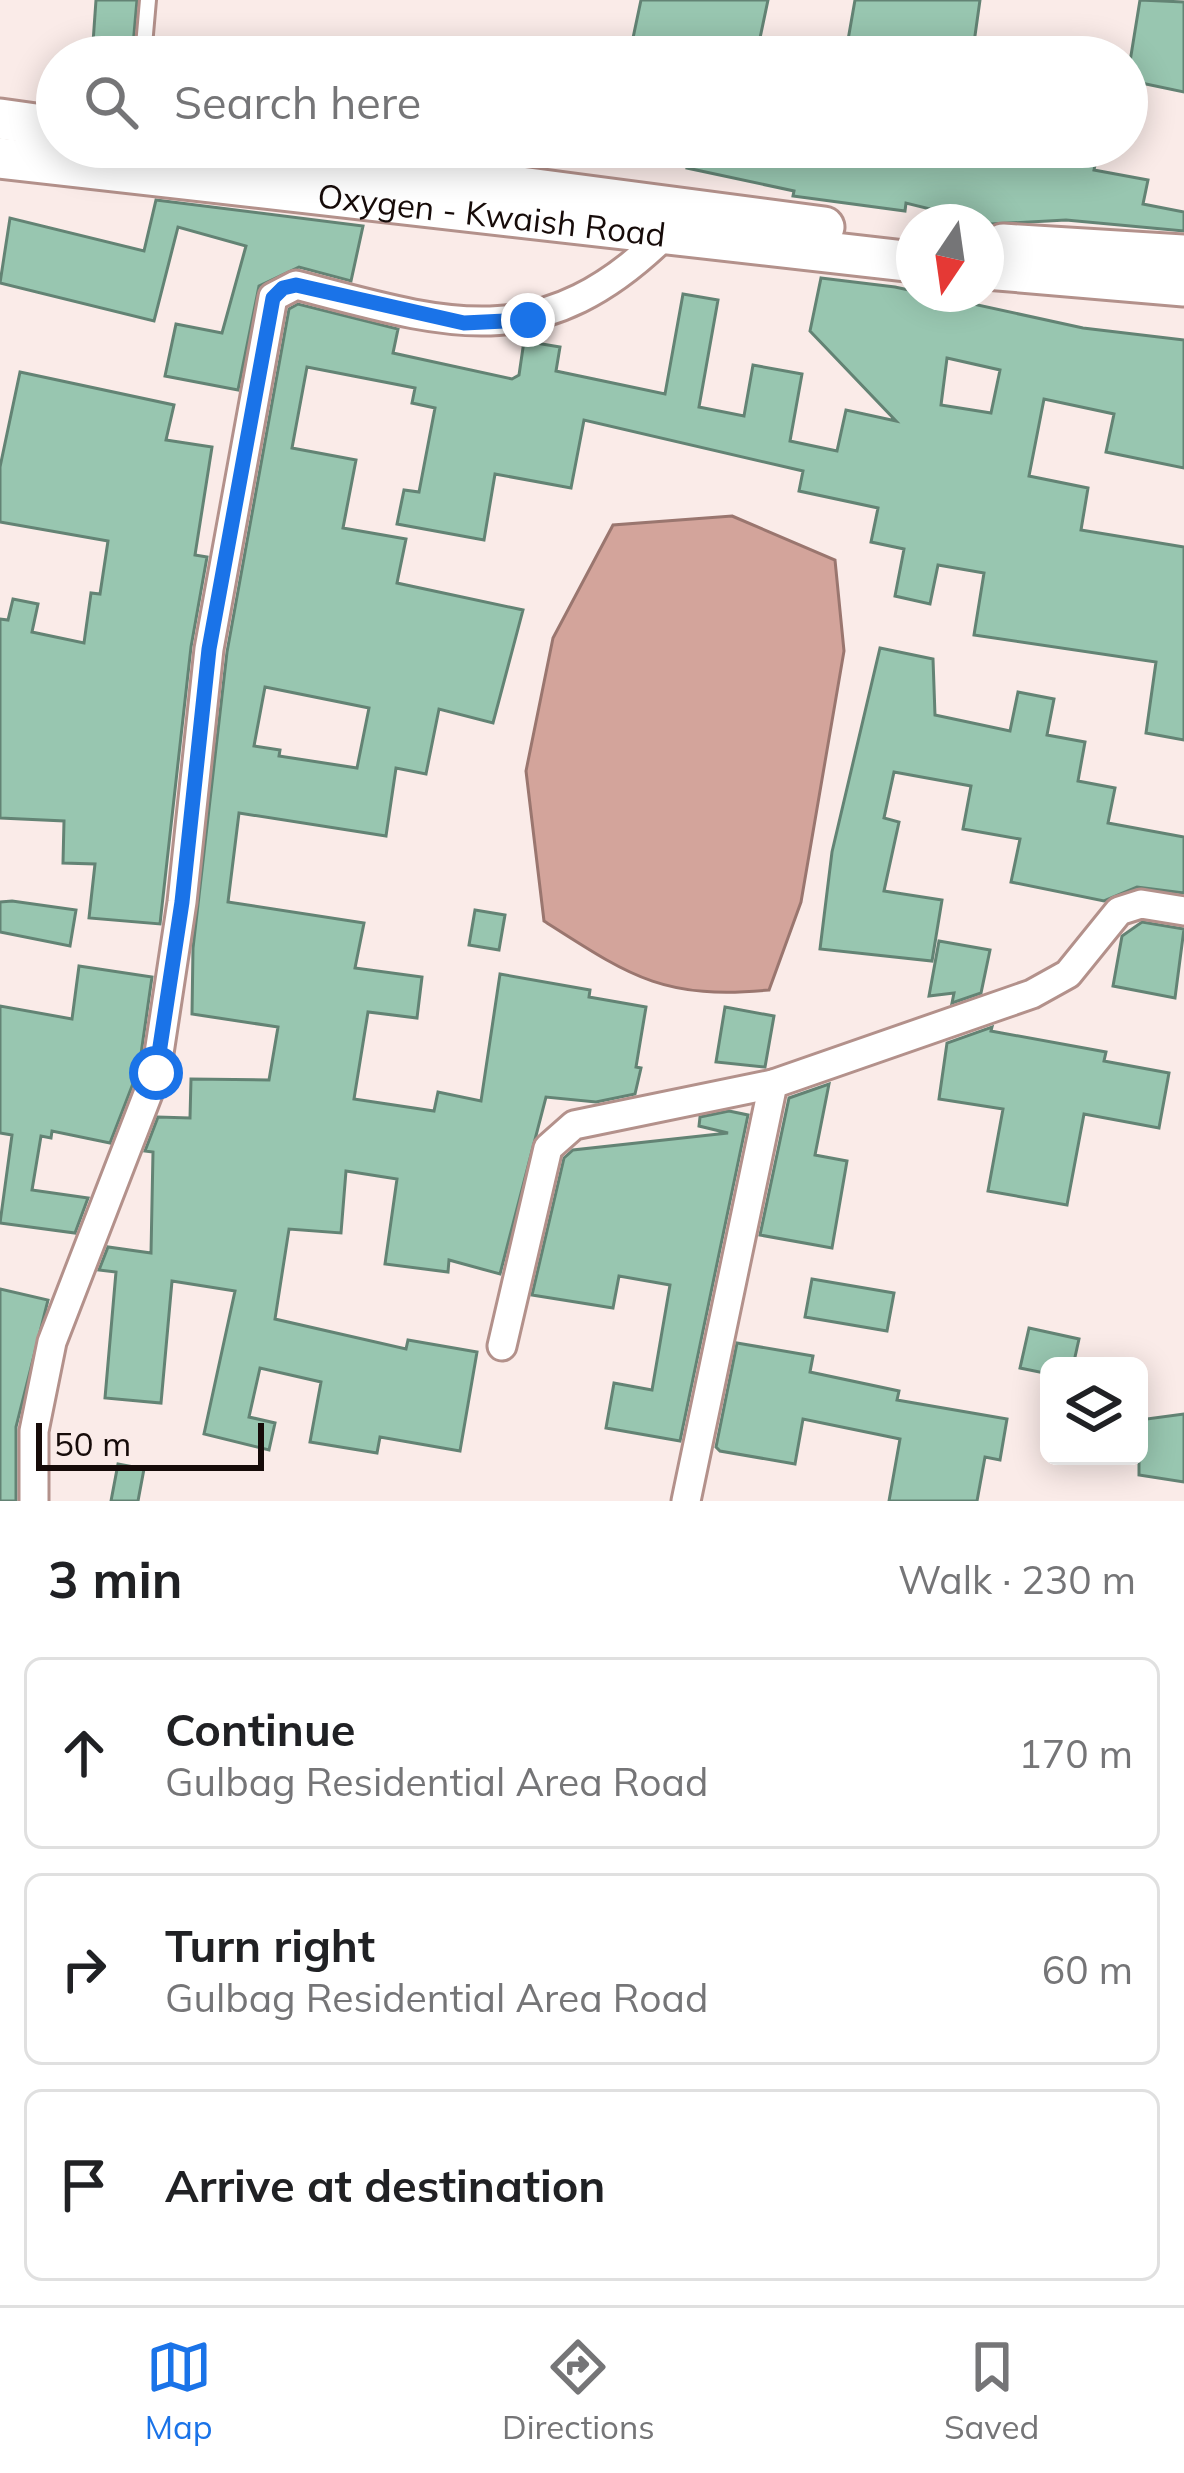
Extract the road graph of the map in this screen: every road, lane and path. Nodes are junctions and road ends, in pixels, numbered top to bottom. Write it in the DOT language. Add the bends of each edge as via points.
graph roads {
  1 [pos="148,0"];
  2 [pos="145,36"];
  3 [pos="0,119"];
  4 [pos="36,124"];
  5 [pos="0,158"];
  6 [pos="36,162"];
  7 [pos="85,168"];
  8 [pos="381,168"];
  9 [pos="896,234"];
  10 [pos="664,236"];
  11 [pos="1004,244"];
  12 [pos="1184,255"];
  13 [pos="896,260"];
  14 [pos="1004,270"];
  15 [pos="1184,286"];
  16 [pos="1184,911"];
  17 [pos="773,1084"];
  18 [pos="502,1346"];
  19 [pos="34,1501"];
  20 [pos="686,1501"];
  1 -- 2 [label="lane"];
  3 -- 4 [label="main road"];
  5 -- 6 [label="main road, Oxygen - Kwaish Road"];
  7 -- 10 [label="main road, Oxygen - Kwaish Road"];
  8 -- 9 [label="main road, Oxygen - Kwaish Road"];
  10 -- 13 [label="main road, Oxygen - Kwaish Road"];
  10 -- 19 [label="street" via="629,269 528,320 464,323 296,285 273,298 209,649 156,1073 52,1342 34,1431"];
  11 -- 12 [label="main road"];
  14 -- 15 [label="main road"];
  16 -- 17 [label="street" via="1142,904 1119,911 1068,974 1031,994"];
  17 -- 18 [label="street" via="574,1125 548,1148"];
  17 -- 20 [label="street"];
}
